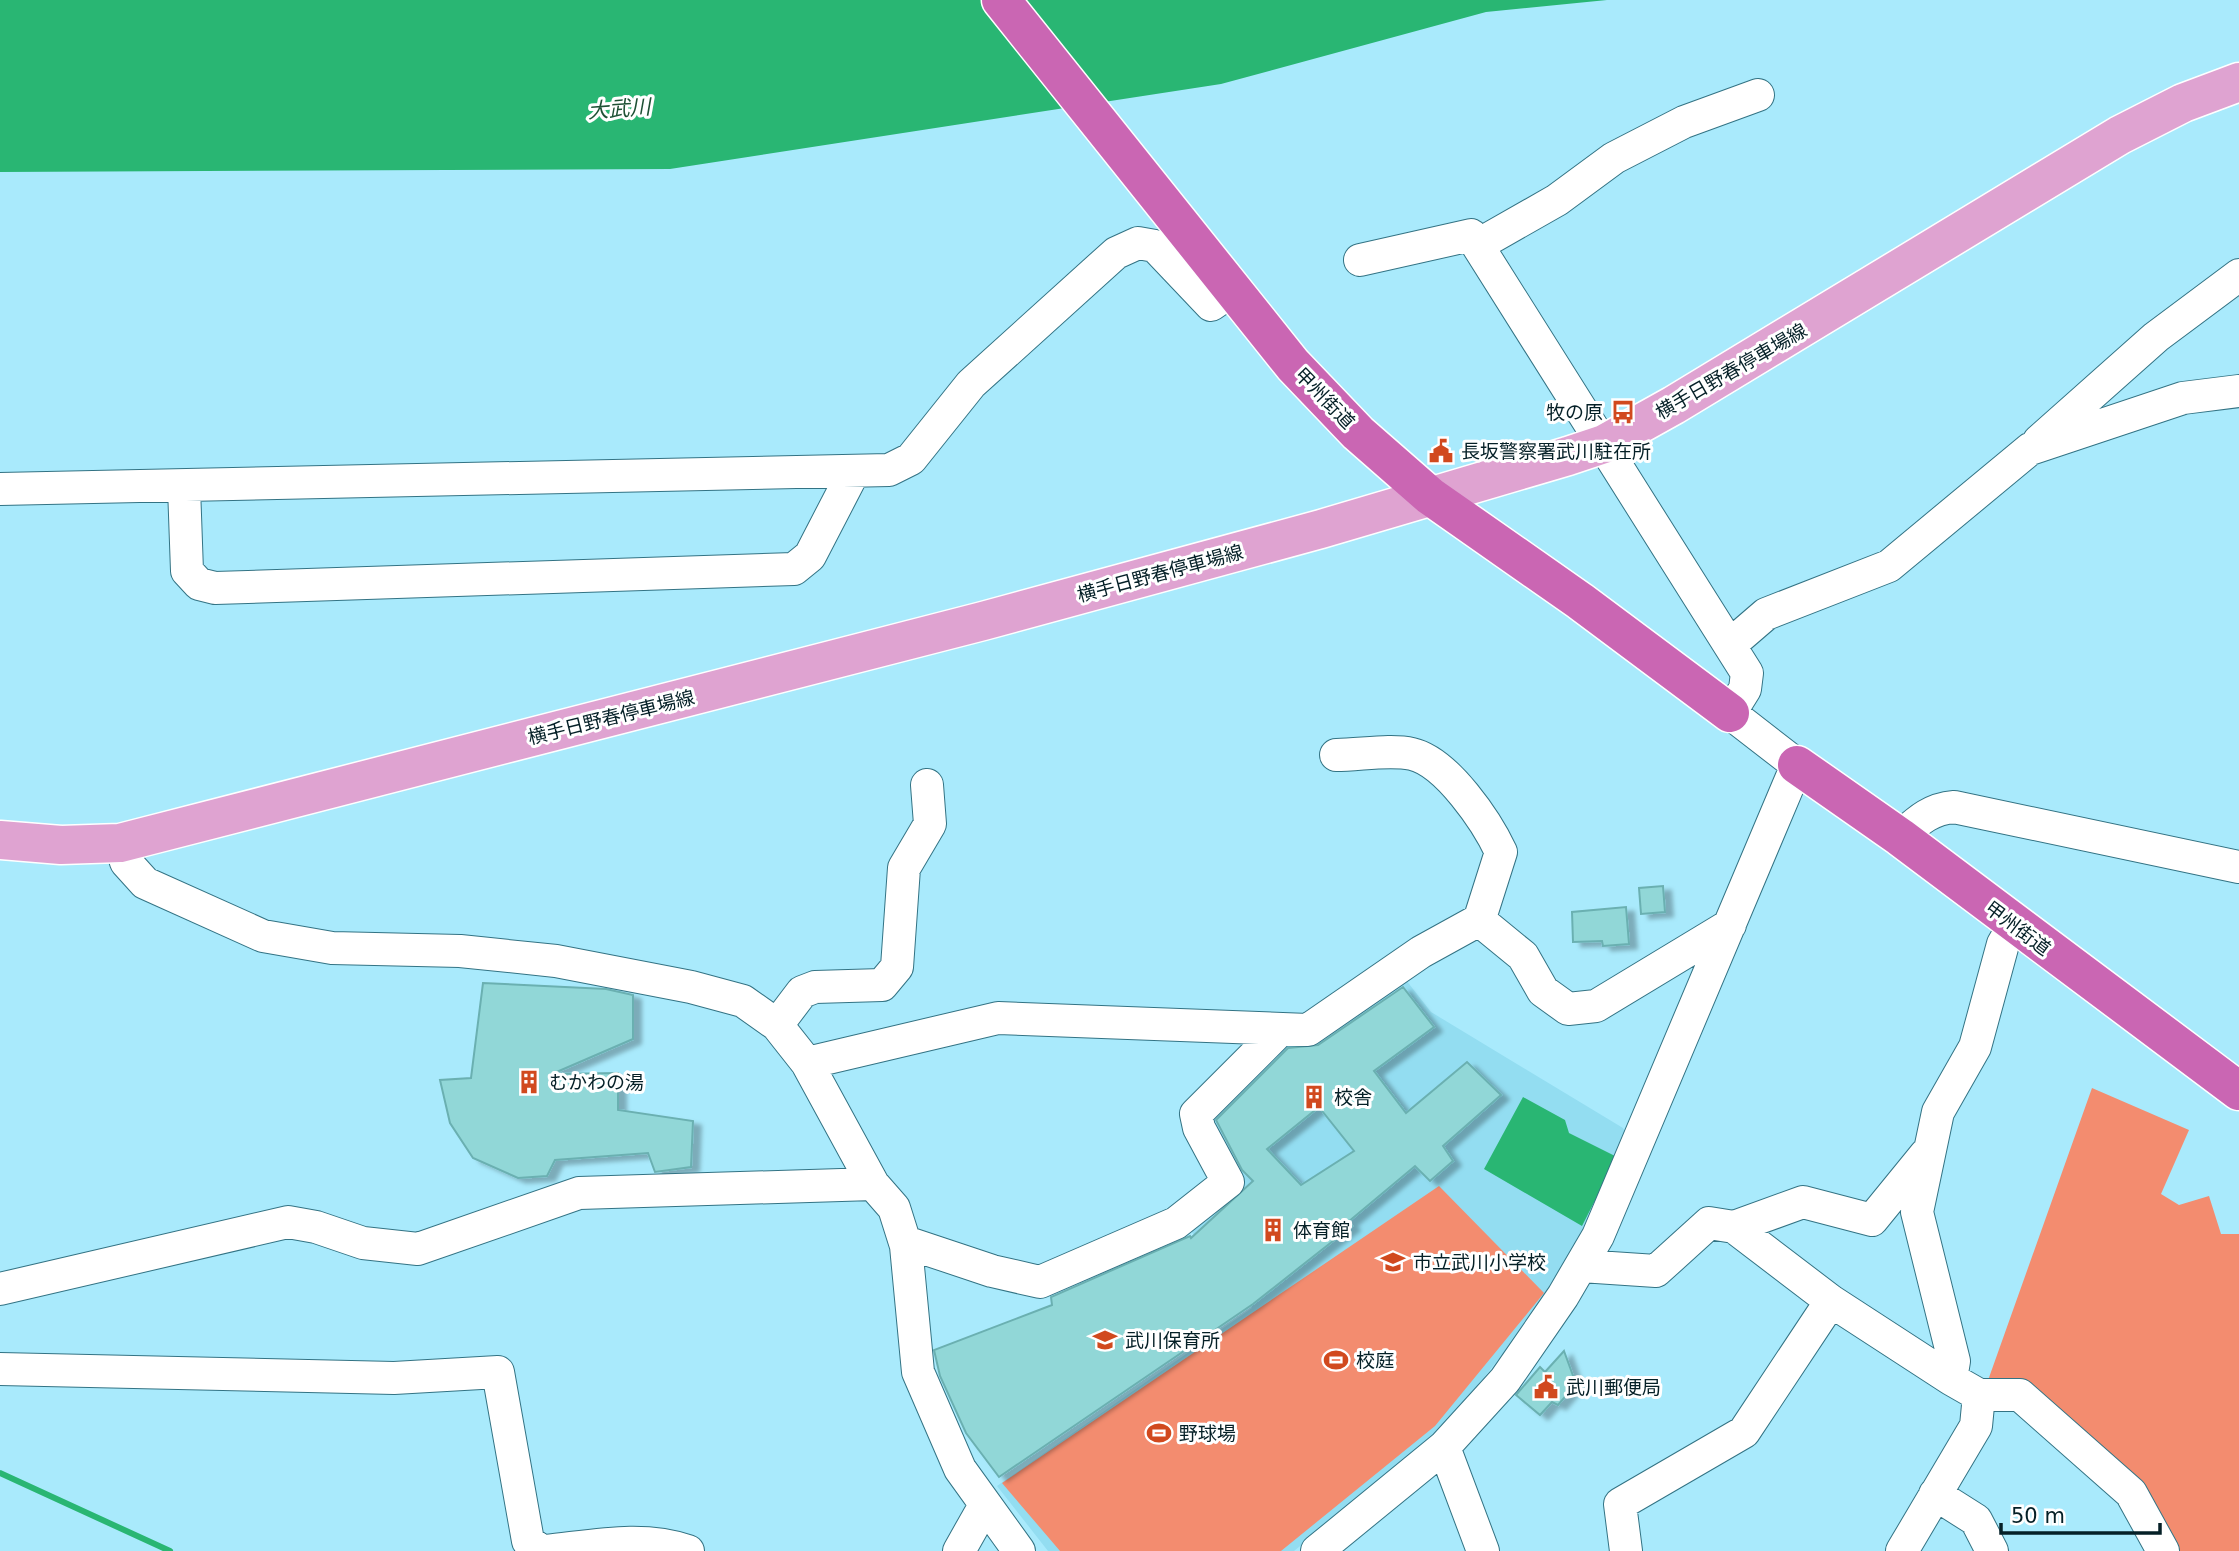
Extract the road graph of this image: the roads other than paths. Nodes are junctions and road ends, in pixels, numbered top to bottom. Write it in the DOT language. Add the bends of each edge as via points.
graph roads {
  1 [pos="1001,0"];
  2 [pos="2239,82"];
  3 [pos="1758,95"];
  4 [pos="1478,245"];
  5 [pos="1360,261"];
  6 [pos="2239,275"];
  7 [pos="1233,290"];
  8 [pos="2239,391"];
  9 [pos="1604,444"];
  10 [pos="2030,449"];
  11 [pos="854,471"];
  12 [pos="184,487"];
  13 [pos="0,489"];
  14 [pos="1430,496"];
  15 [pos="1730,645"];
  16 [pos="1730,713"];
  17 [pos="1336,755"];
  18 [pos="1797,765"];
  19 [pos="927,785"];
  20 [pos="1900,837"];
  21 [pos="0,840"];
  22 [pos="120,843"];
  23 [pos="2239,867"];
  24 [pos="1480,918"];
  25 [pos="1730,925"];
  26 [pos="2014,925"];
  27 [pos="777,1025"];
  28 [pos="1281,1029"];
  29 [pos="807,1063"];
  30 [pos="2239,1091"];
  31 [pos="1928,1151"];
  32 [pos="873,1184"];
  33 [pos="1734,1227"];
  34 [pos="905,1242"];
  35 [pos="1581,1266"];
  36 [pos="0,1289"];
  37 [pos="1831,1301"];
  38 [pos="0,1369"];
  39 [pos="1951,1379"];
  40 [pos="1979,1395"];
  41 [pos="1444,1447"];
  42 [pos="1935,1494"];
  43 [pos="985,1505"];
  44 [pos="544,1551"];
  45 [pos="688,1551"];
  46 [pos="958,1551"];
  47 [pos="1019,1551"];
  48 [pos="1317,1551"];
  49 [pos="1483,1551"];
  50 [pos="1626,1551"];
  51 [pos="1902,1551"];
  52 [pos="1993,1551"];
  53 [pos="2163,1551"];
  1 -- 7 [label="highway, 甲州街道"];
  2 -- 9 [label="main road, 横手日野春停車場線" via="2183,103 2120,135 1795,334"];
  3 -- 4 [label="street" via="1684,122 1614,158 1557,200"];
  4 -- 5 [label="street" via="1471,235"];
  4 -- 9 [label="street"];
  6 -- 10 [label="street" via="2156,337"];
  7 -- 11 [label="street" via="1211,304 1155,246 1138,243 1116,253 971,384 911,460 889,470"];
  7 -- 14 [label="highway, 甲州街道" via="1293,365 1358,433"];
  8 -- 10 [label="street" via="2183,398"];
  9 -- 14 [label="main road, 横手日野春停車場線"];
  9 -- 15 [label="street"];
  10 -- 15 [label="street" via="1889,566 1766,614"];
  11 -- 12 [label="street"];
  11 -- 12 [label="street" via="810,556 794,569 215,588 199,584 187,571"];
  12 -- 13 [label="street"];
  14 -- 16 [label="highway, 甲州街道"];
  14 -- 22 [label="main road, 横手日野春停車場線" via="983,621"];
  15 -- 16 [label="street" via="1747,673 1745,689"];
  16 -- 18 [label="street"];
  17 -- 24 [label="street" via="1412,754 1435,765 1487,823 1501,852"];
  18 -- 20 [label="highway, 甲州街道"];
  18 -- 25 [label="street"];
  19 -- 27 [label="street" via="930,824 904,868 897,967 882,985 815,987 802,992"];
  20 -- 23 [label="street" via="1924,815 1954,807"];
  20 -- 26 [label="highway, 甲州街道"];
  21 -- 22 [label="main road, 横手日野春停車場線"];
  22 -- 27 [label="street" via="126,862 145,883 263,936 332,948 460,951 556,961 743,1001"];
  25 -- 28 [label="street" via="1596,1006 1568,1009 1543,991 1523,956 1479,920 1421,952 1308,1030"];
  25 -- 35 [label="street" via="1598,1236"];
  26 -- 30 [label="highway, 甲州街道"];
  26 -- 31 [label="street" via="2003,944 1975,1047 1938,1112"];
  27 -- 29 [label="street"];
  28 -- 29 [label="street" via="998,1018"];
  28 -- 34 [label="street" via="1196,1114 1228,1182 1176,1223 1040,1282"];
  29 -- 32 [label="street"];
  31 -- 33 [label="street" via="1872,1220 1802,1202"];
  31 -- 39 [label="street" via="1917,1212 1954,1361"];
  32 -- 34 [label="street" via="894,1208"];
  32 -- 36 [label="street" via="579,1194 418,1249 362,1243 288,1222"];
  33 -- 35 [label="street" via="1710,1223 1656,1271"];
  33 -- 37 [label="street"];
  34 -- 43 [label="street" via="918,1372 960,1469"];
  35 -- 41 [label="street" via="1505,1380"];
  37 -- 39 [label="street"];
  37 -- 50 [label="street" via="1744,1432 1620,1504"];
  38 -- 44 [label="street" via="394,1378 498,1372 528,1541"];
  39 -- 40 [label="street"];
  40 -- 42 [label="street" via="1976,1426"];
  40 -- 53 [label="street" via="2020,1395 2131,1493"];
  41 -- 48 [label="street"];
  41 -- 49 [label="street"];
  42 -- 51 [label="street"];
  42 -- 52 [label="street" via="1976,1520"];
  43 -- 46 [label="street"];
  43 -- 47 [label="street"];
  44 -- 45 [label="street" via="642,1542"];
}
